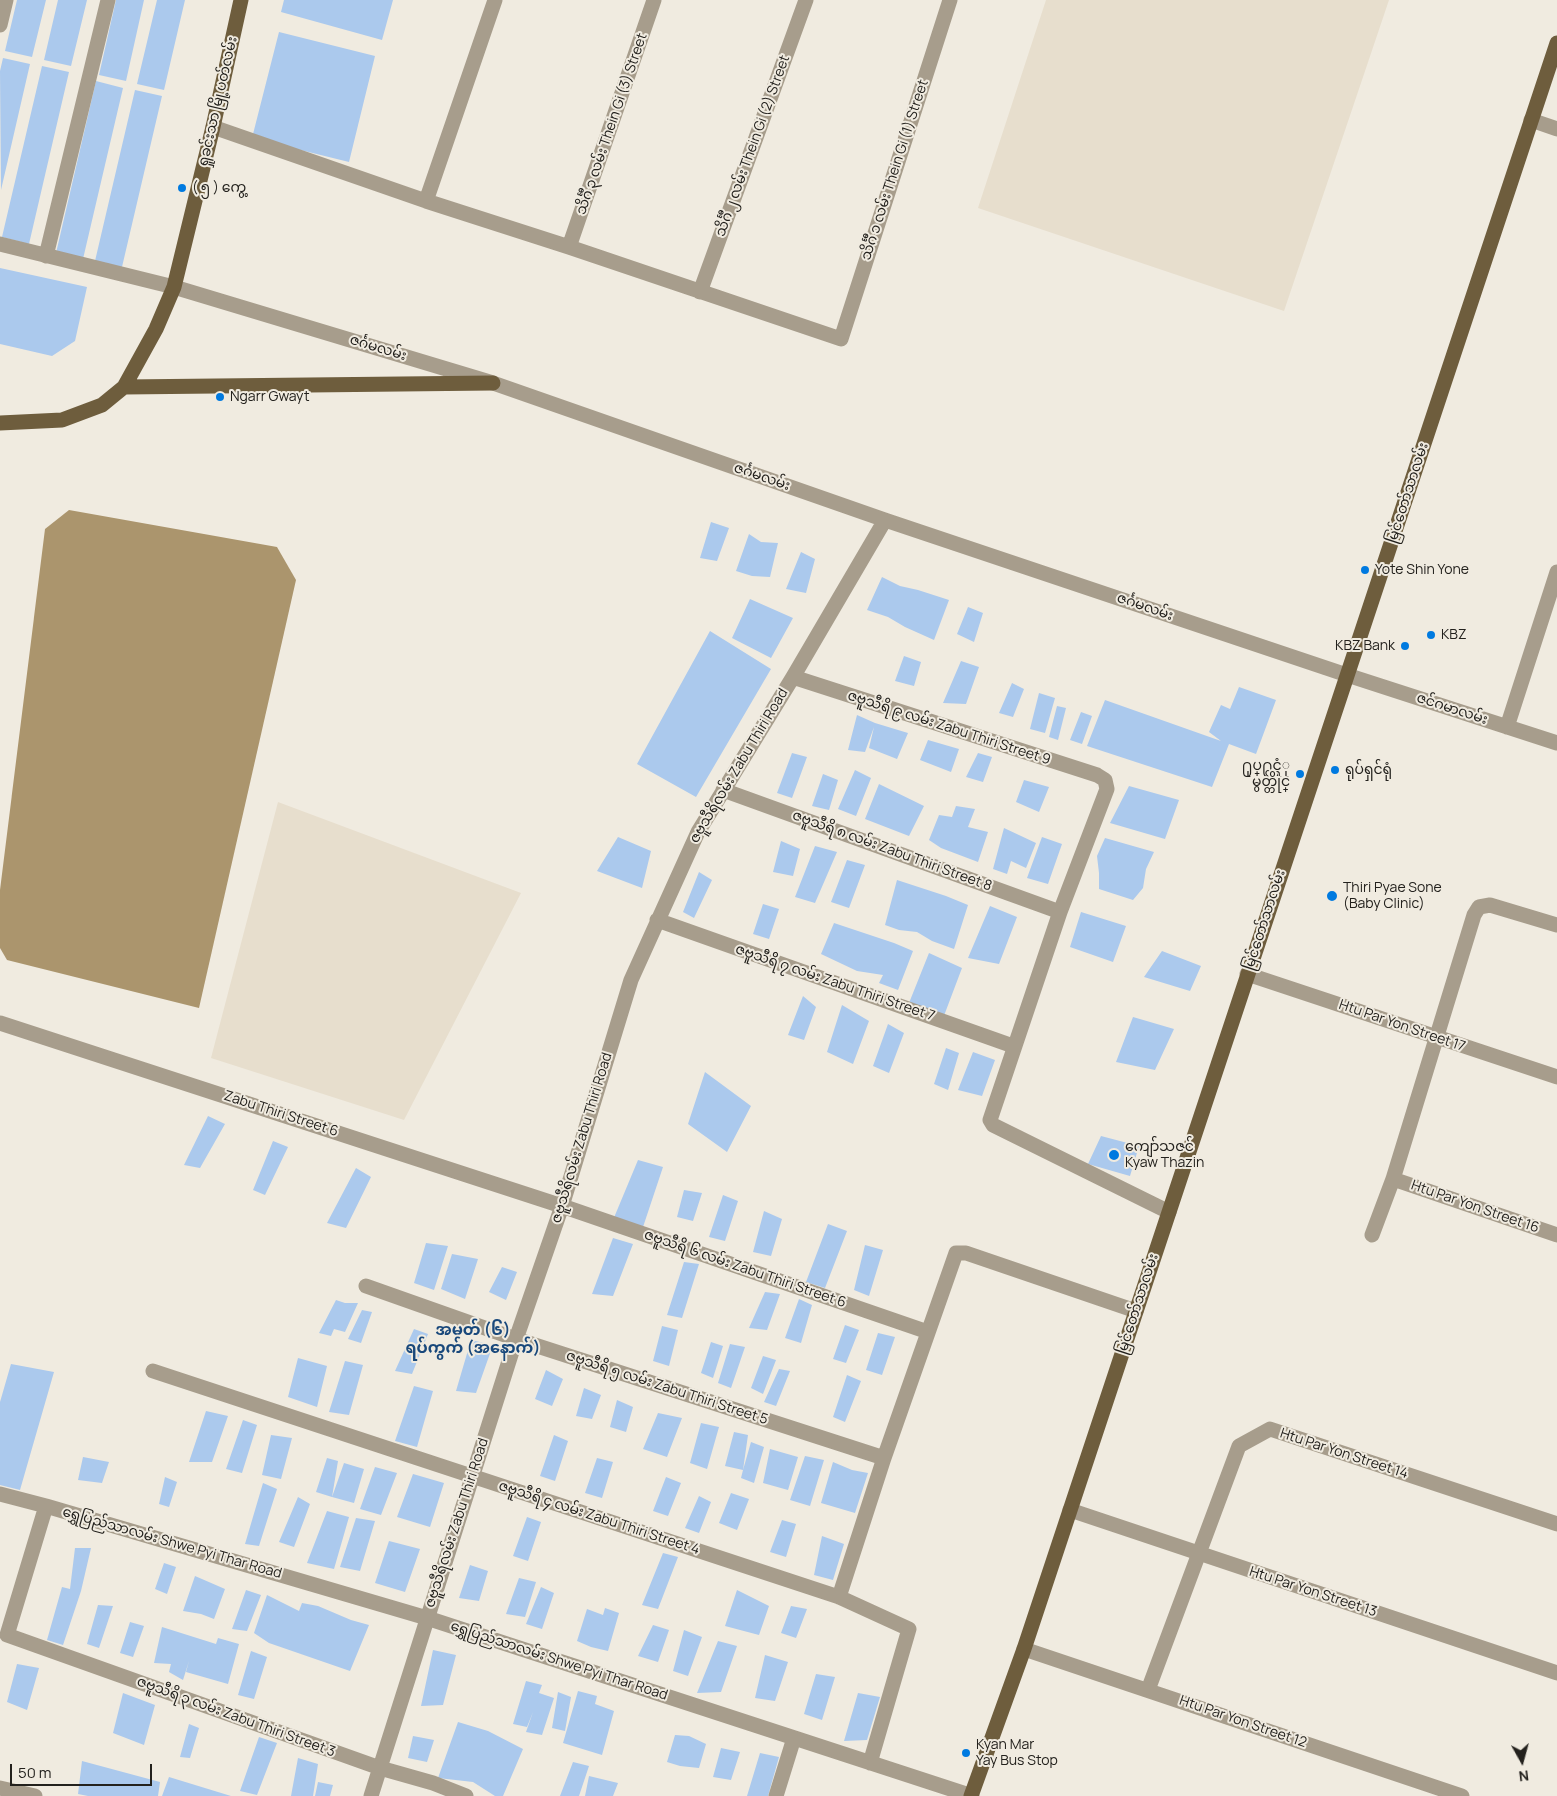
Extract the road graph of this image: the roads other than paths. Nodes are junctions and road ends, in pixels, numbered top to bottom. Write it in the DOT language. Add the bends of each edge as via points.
graph roads {
  1 [pos="6,0"];
  2 [pos="108,0"];
  3 [pos="242,0"];
  4 [pos="495,0"];
  5 [pos="654,0"];
  6 [pos="806,0"];
  7 [pos="950,0"];
  8 [pos="0,25"];
  9 [pos="1557,43"];
  10 [pos="1531,120"];
  11 [pos="213,127"];
  12 [pos="1557,129"];
  13 [pos="426,201"];
  14 [pos="0,244"];
  15 [pos="569,247"];
  16 [pos="46,256"];
  17 [pos="174,287"];
  18 [pos="700,292"];
  19 [pos="493,383"];
  20 [pos="124,387"];
  21 [pos="0,423"];
  22 [pos="885,520"];
  23 [pos="1557,572"];
  24 [pos="1347,675"];
  25 [pos="793,677"];
  26 [pos="1507,727"];
  27 [pos="1557,743"];
  28 [pos="723,790"];
  29 [pos="1060,912"];
  30 [pos="658,920"];
  31 [pos="1557,925"];
  32 [pos="1247,974"];
  33 [pos="0,1023"];
  34 [pos="1435,1037"];
  35 [pos="1013,1046"];
  36 [pos="1557,1077"];
  37 [pos="1393,1178"];
  38 [pos="562,1206"];
  39 [pos="1169,1212"];
  40 [pos="1372,1235"];
  41 [pos="1557,1235"];
  42 [pos="366,1286"];
  43 [pos="1136,1311"];
  44 [pos="928,1332"];
  45 [pos="516,1339"];
  46 [pos="154,1371"];
  47 [pos="884,1458"];
  48 [pos="472,1477"];
  49 [pos="0,1494"];
  50 [pos="46,1506"];
  51 [pos="1070,1510"];
  52 [pos="1557,1524"];
  53 [pos="1199,1554"];
  54 [pos="839,1597"];
  55 [pos="427,1618"];
  56 [pos="1024,1649"];
  57 [pos="1557,1674"];
  58 [pos="1148,1690"];
  59 [pos="794,1738"];
  60 [pos="870,1763"];
  61 [pos="380,1768"];
  62 [pos="0,1788"];
  63 [pos="35,1796"];
  64 [pos="371,1796"];
  65 [pos="466,1796"];
  66 [pos="776,1796"];
  67 [pos="971,1796"];
  68 [pos="1462,1796"];
  1 -- 8 [label="street"];
  2 -- 16 [label="street"];
  3 -- 11 [label="main road, ရှုခင်းသာ မြို့ပတ်လမ်း"];
  4 -- 13 [label="street"];
  5 -- 15 [label="street, သိင်္ဂီ ၃ လမ်း Thein Gi (3) Street"];
  6 -- 18 [label="street, သိင်္ဂီ ၂ လမ်း Thein Gi (2) Street"];
  7 -- 18 [label="street, သိင်္ဂီ ၁ လမ်း Thein Gi (1) Street" via="841,339"];
  9 -- 10 [label="main road, မြင်တော်သာလမ်း"];
  10 -- 12 [label="street"];
  10 -- 24 [label="main road, မြင်တော်သာလမ်း"];
  11 -- 13 [label="street"];
  11 -- 17 [label="main road, ရှုခင်းသာ မြို့ပတ်လမ်း"];
  13 -- 15 [label="street"];
  14 -- 16 [label="street, ဇင်္ဂမလမ်း"];
  15 -- 18 [label="street"];
  16 -- 17 [label="street, ဇင်္ဂမလမ်း"];
  17 -- 19 [label="street, ဇင်္ဂမလမ်း"];
  17 -- 20 [label="main road, ရှုခင်းသာ မြို့ပတ်လမ်း" via="156,329"];
  19 -- 20 [label="main road"];
  19 -- 22 [label="street, ဇင်္ဂမလမ်း"];
  20 -- 21 [label="main road, ရှုခင်းသာ မြို့ပတ်လမ်း" via="102,405 62,420"];
  22 -- 24 [label="street, ဇင်္ဂမလမ်း"];
  22 -- 25 [label="street, ဇဗူသီရိလမ်း Zabu Thiri Road"];
  23 -- 26 [label="street"];
  24 -- 26 [label="street, ဇင်ဂမာလမ်း"];
  24 -- 32 [label="main road, မြင်တော်သာလမ်း"];
  25 -- 28 [label="street, ဇဗူသီရိလမ်း Zabu Thiri Road"];
  25 -- 29 [label="street, ဇဗူသီရိ ၉ လမ်း Zabu Thiri Street 9" via="1105,780 1107,789"];
  26 -- 27 [label="street, ဇင်ဂမာလမ်း"];
  28 -- 29 [label="street, ဇဗူသီရိ ၈ လမ်း Zabu Thiri Street 8"];
  28 -- 30 [label="street, ဇဗူသီရိလမ်း Zabu Thiri Road" via="698,832"];
  29 -- 35 [label="street"];
  30 -- 35 [label="street, ဇဗူသီရိ ၇ လမ်း Zabu Thiri Street 7"];
  30 -- 38 [label="street, ဇဗူသီရိလမ်း Zabu Thiri Road" via="631,980"];
  31 -- 34 [label="street" via="1490,905 1479,907"];
  32 -- 34 [label="street, Htu Par Yon Street 17"];
  32 -- 39 [label="main road, မြင်တော်သာလမ်း"];
  33 -- 38 [label="street, Zabu Thiri Street 6"];
  34 -- 36 [label="street, Htu Par Yon Street 17"];
  34 -- 37 [label="street"];
  35 -- 39 [label="street" via="991,1112 990,1120 994,1125"];
  37 -- 40 [label="street"];
  37 -- 41 [label="street, Htu Par Yon Street 16"];
  38 -- 44 [label="street, ဇဗူသီရိ ၆ လမ်း Zabu Thiri Street 6"];
  38 -- 45 [label="street, ဇဗူသီရိလမ်း Zabu Thiri Road"];
  39 -- 43 [label="main road, မြင်တော်သာလမ်း"];
  42 -- 45 [label="street, ဇဗူသီရိ ၅ လမ်း Zabu Thiri Street 5"];
  43 -- 44 [label="street" via="966,1253 956,1253"];
  43 -- 51 [label="main road, မြင်တော်သာလမ်း"];
  44 -- 47 [label="street"];
  45 -- 47 [label="street, ဇဗူသီရိ ၅ လမ်း Zabu Thiri Street 5"];
  45 -- 48 [label="street, ဇဗူသီရိလမ်း Zabu Thiri Road"];
  46 -- 48 [label="street, ဇဗူသီရိ ၄ လမ်း Zabu Thiri Street 4"];
  47 -- 54 [label="street"];
  48 -- 54 [label="street, ဇဗူသီရိ ၄ လမ်း Zabu Thiri Street 4"];
  48 -- 55 [label="street, ဇဗူသီရိလမ်း Zabu Thiri Road"];
  49 -- 50 [label="street, ရွှေပြည်သာလမ်း Shwe Pyi Thar Road"];
  50 -- 55 [label="street, ရွှေပြည်သာလမ်း Shwe Pyi Thar Road"];
  50 -- 61 [label="street, ဇဗူသီရိ ၃ လမ်း Zabu Thiri Street 3" via="7,1635"];
  51 -- 53 [label="street, Htu Par Yon Street 13"];
  51 -- 56 [label="main road, မြင်တော်သာလမ်း"];
  52 -- 53 [label="street, Htu Par Yon Street 14" via="1270,1430 1239,1446"];
  53 -- 57 [label="street, Htu Par Yon Street 13"];
  53 -- 58 [label="street, Htu Par Yon Street 14"];
  54 -- 60 [label="street, ဇဗူသီရိ ၄ လမ်း Zabu Thiri Street 4" via="909,1629"];
  55 -- 59 [label="street, ရွှေပြည်သာလမ်း Shwe Pyi Thar Road"];
  55 -- 61 [label="street, ဇဗူသီရိလမ်း Zabu Thiri Road"];
  56 -- 58 [label="street, Htu Par Yon Street 12"];
  56 -- 67 [label="main road, မြင်တော်သာလမ်း"];
  58 -- 68 [label="street, Htu Par Yon Street 12"];
  59 -- 60 [label="street, ရွှေပြည်သာလမ်း Shwe Pyi Thar Road"];
  59 -- 66 [label="street"];
  60 -- 67 [label="street, ရွှေပြည်သာလမ်း Shwe Pyi Thar Road"];
  61 -- 64 [label="street, ဇဗူသီရိလမ်း Zabu Thiri Road"];
  61 -- 65 [label="street, ဇဗူသီရိ ၃ လမ်း Zabu Thiri Street 3"];
  62 -- 63 [label="street"];
}
